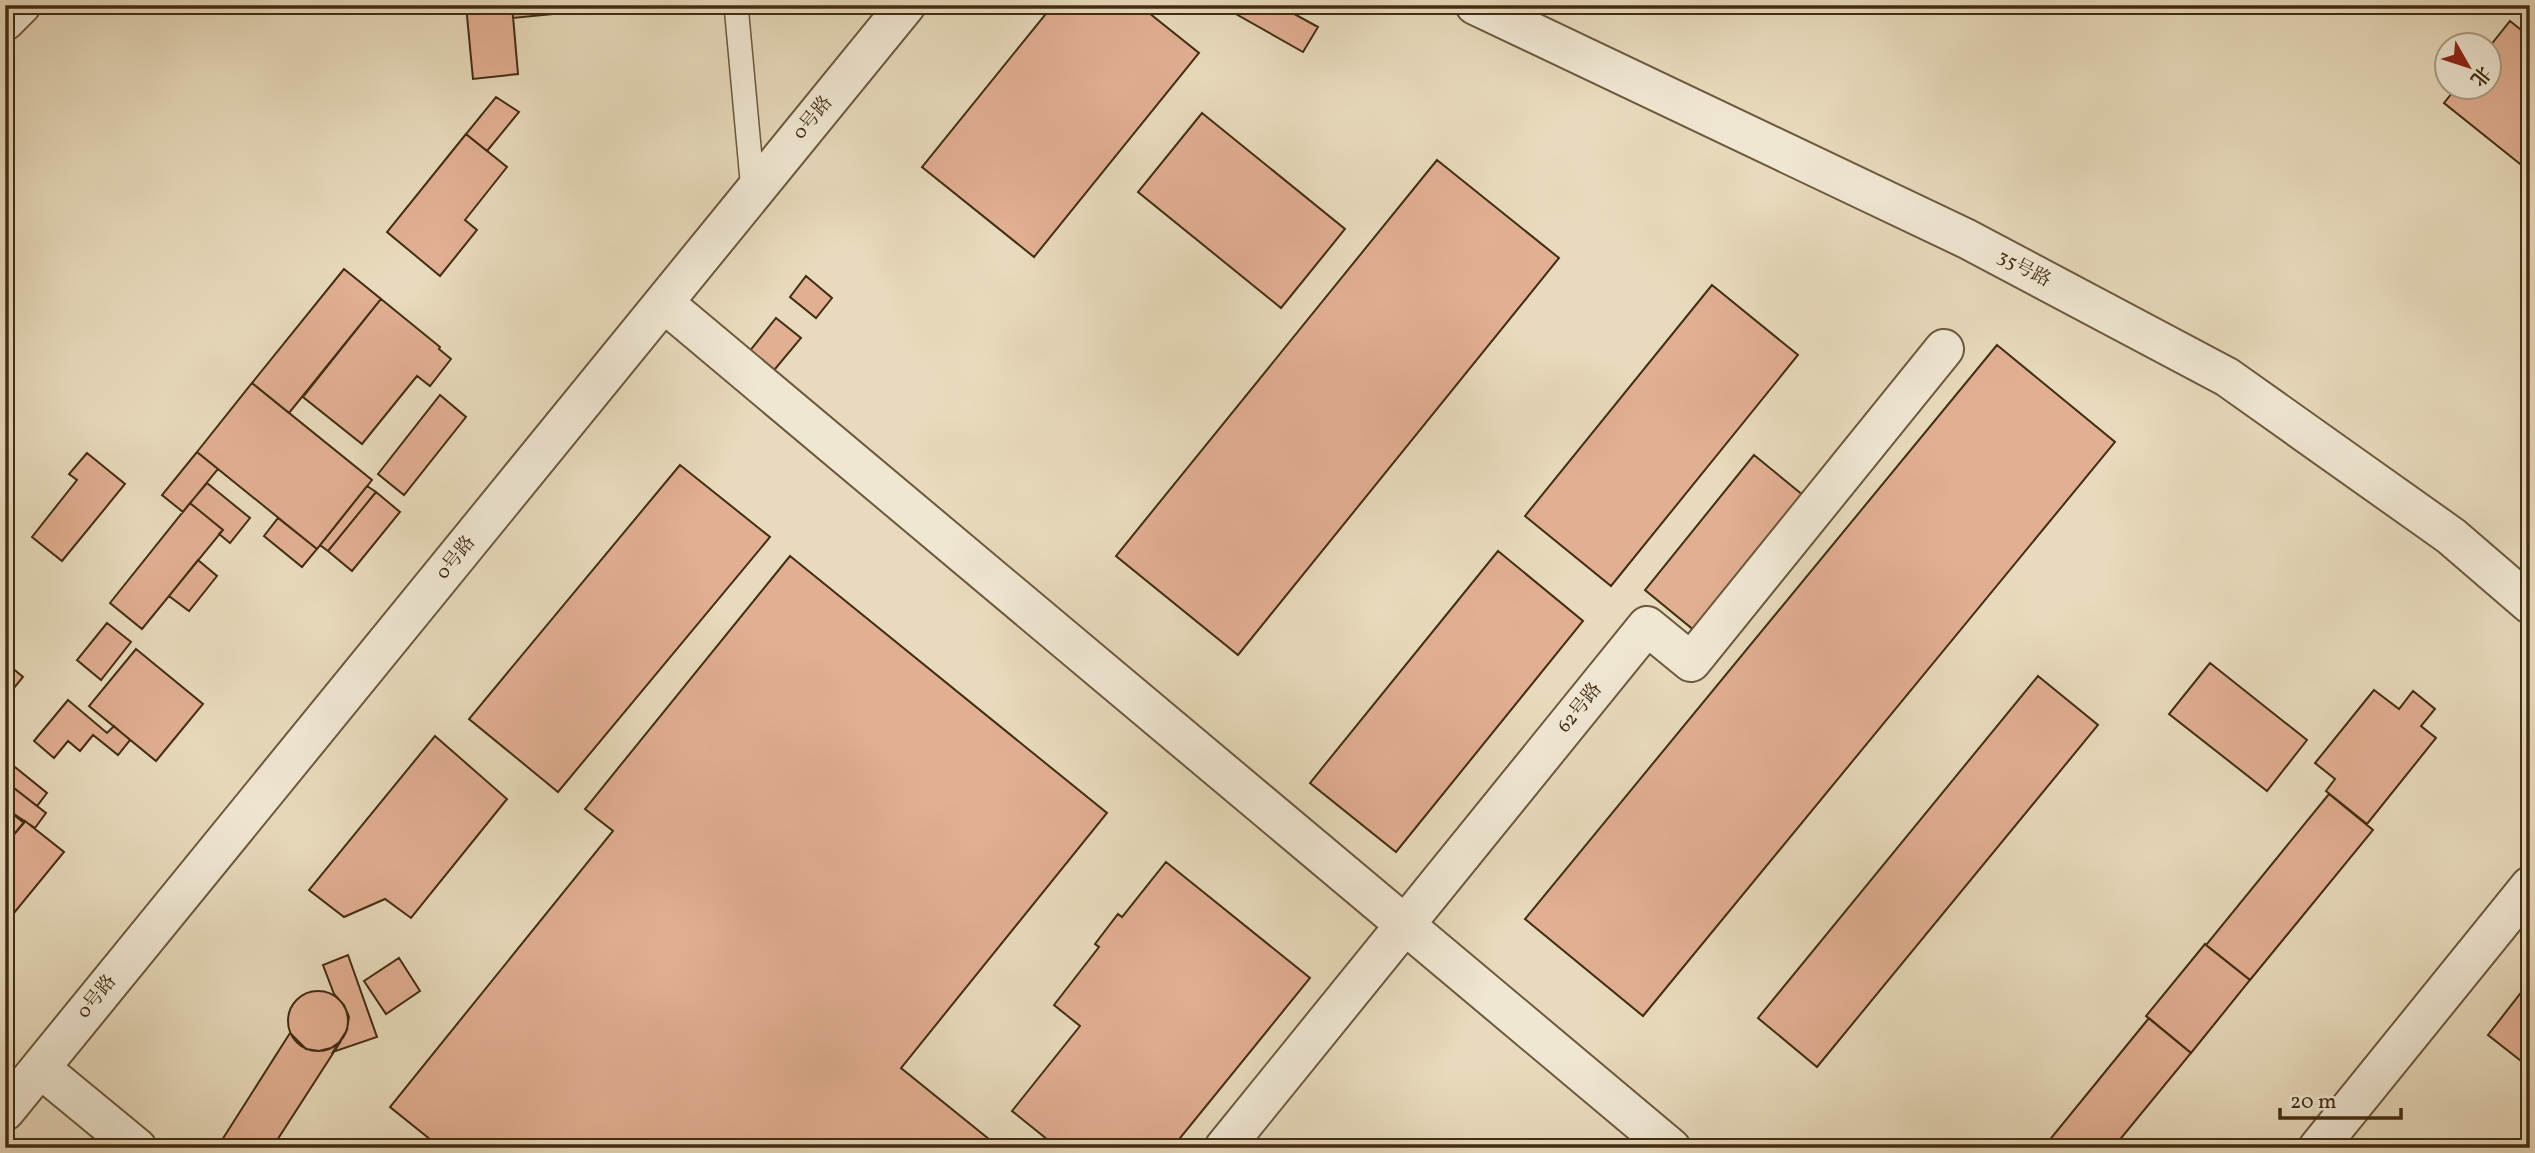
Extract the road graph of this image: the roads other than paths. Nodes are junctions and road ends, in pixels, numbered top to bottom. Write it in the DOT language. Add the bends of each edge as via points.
graph roads {
  1 [pos="21,5"];
  2 [pos="736,5"];
  3 [pos="906,5"];
  4 [pos="1475,5"];
  5 [pos="5,21"];
  6 [pos="752,191"];
  7 [pos="664,303"];
  8 [pos="1944,349"];
  9 [pos="2530,604"];
  10 [pos="2530,886"];
  11 [pos="1405,924"];
  12 [pos="40,1068"];
  13 [pos="5,1111"];
  14 [pos="137,1148"];
  15 [pos="1224,1148"];
  16 [pos="1671,1148"];
  17 [pos="2318,1148"];
  1 -- 5 [label="street"];
  2 -- 6 [label="lane"];
  3 -- 6 [label="street, 0号路"];
  4 -- 9 [label="street, 35号路" via="1967,239 2227,377 2451,536"];
  6 -- 7 [label="street, 0号路"];
  7 -- 11 [label="street"];
  7 -- 12 [label="street, 0号路"];
  8 -- 11 [label="street, 62号路" via="1691,662 1647,626"];
  10 -- 17 [label="street"];
  11 -- 15 [label="street, 62号路"];
  11 -- 16 [label="street"];
  12 -- 13 [label="street, 0号路"];
  12 -- 14 [label="street"];
}
